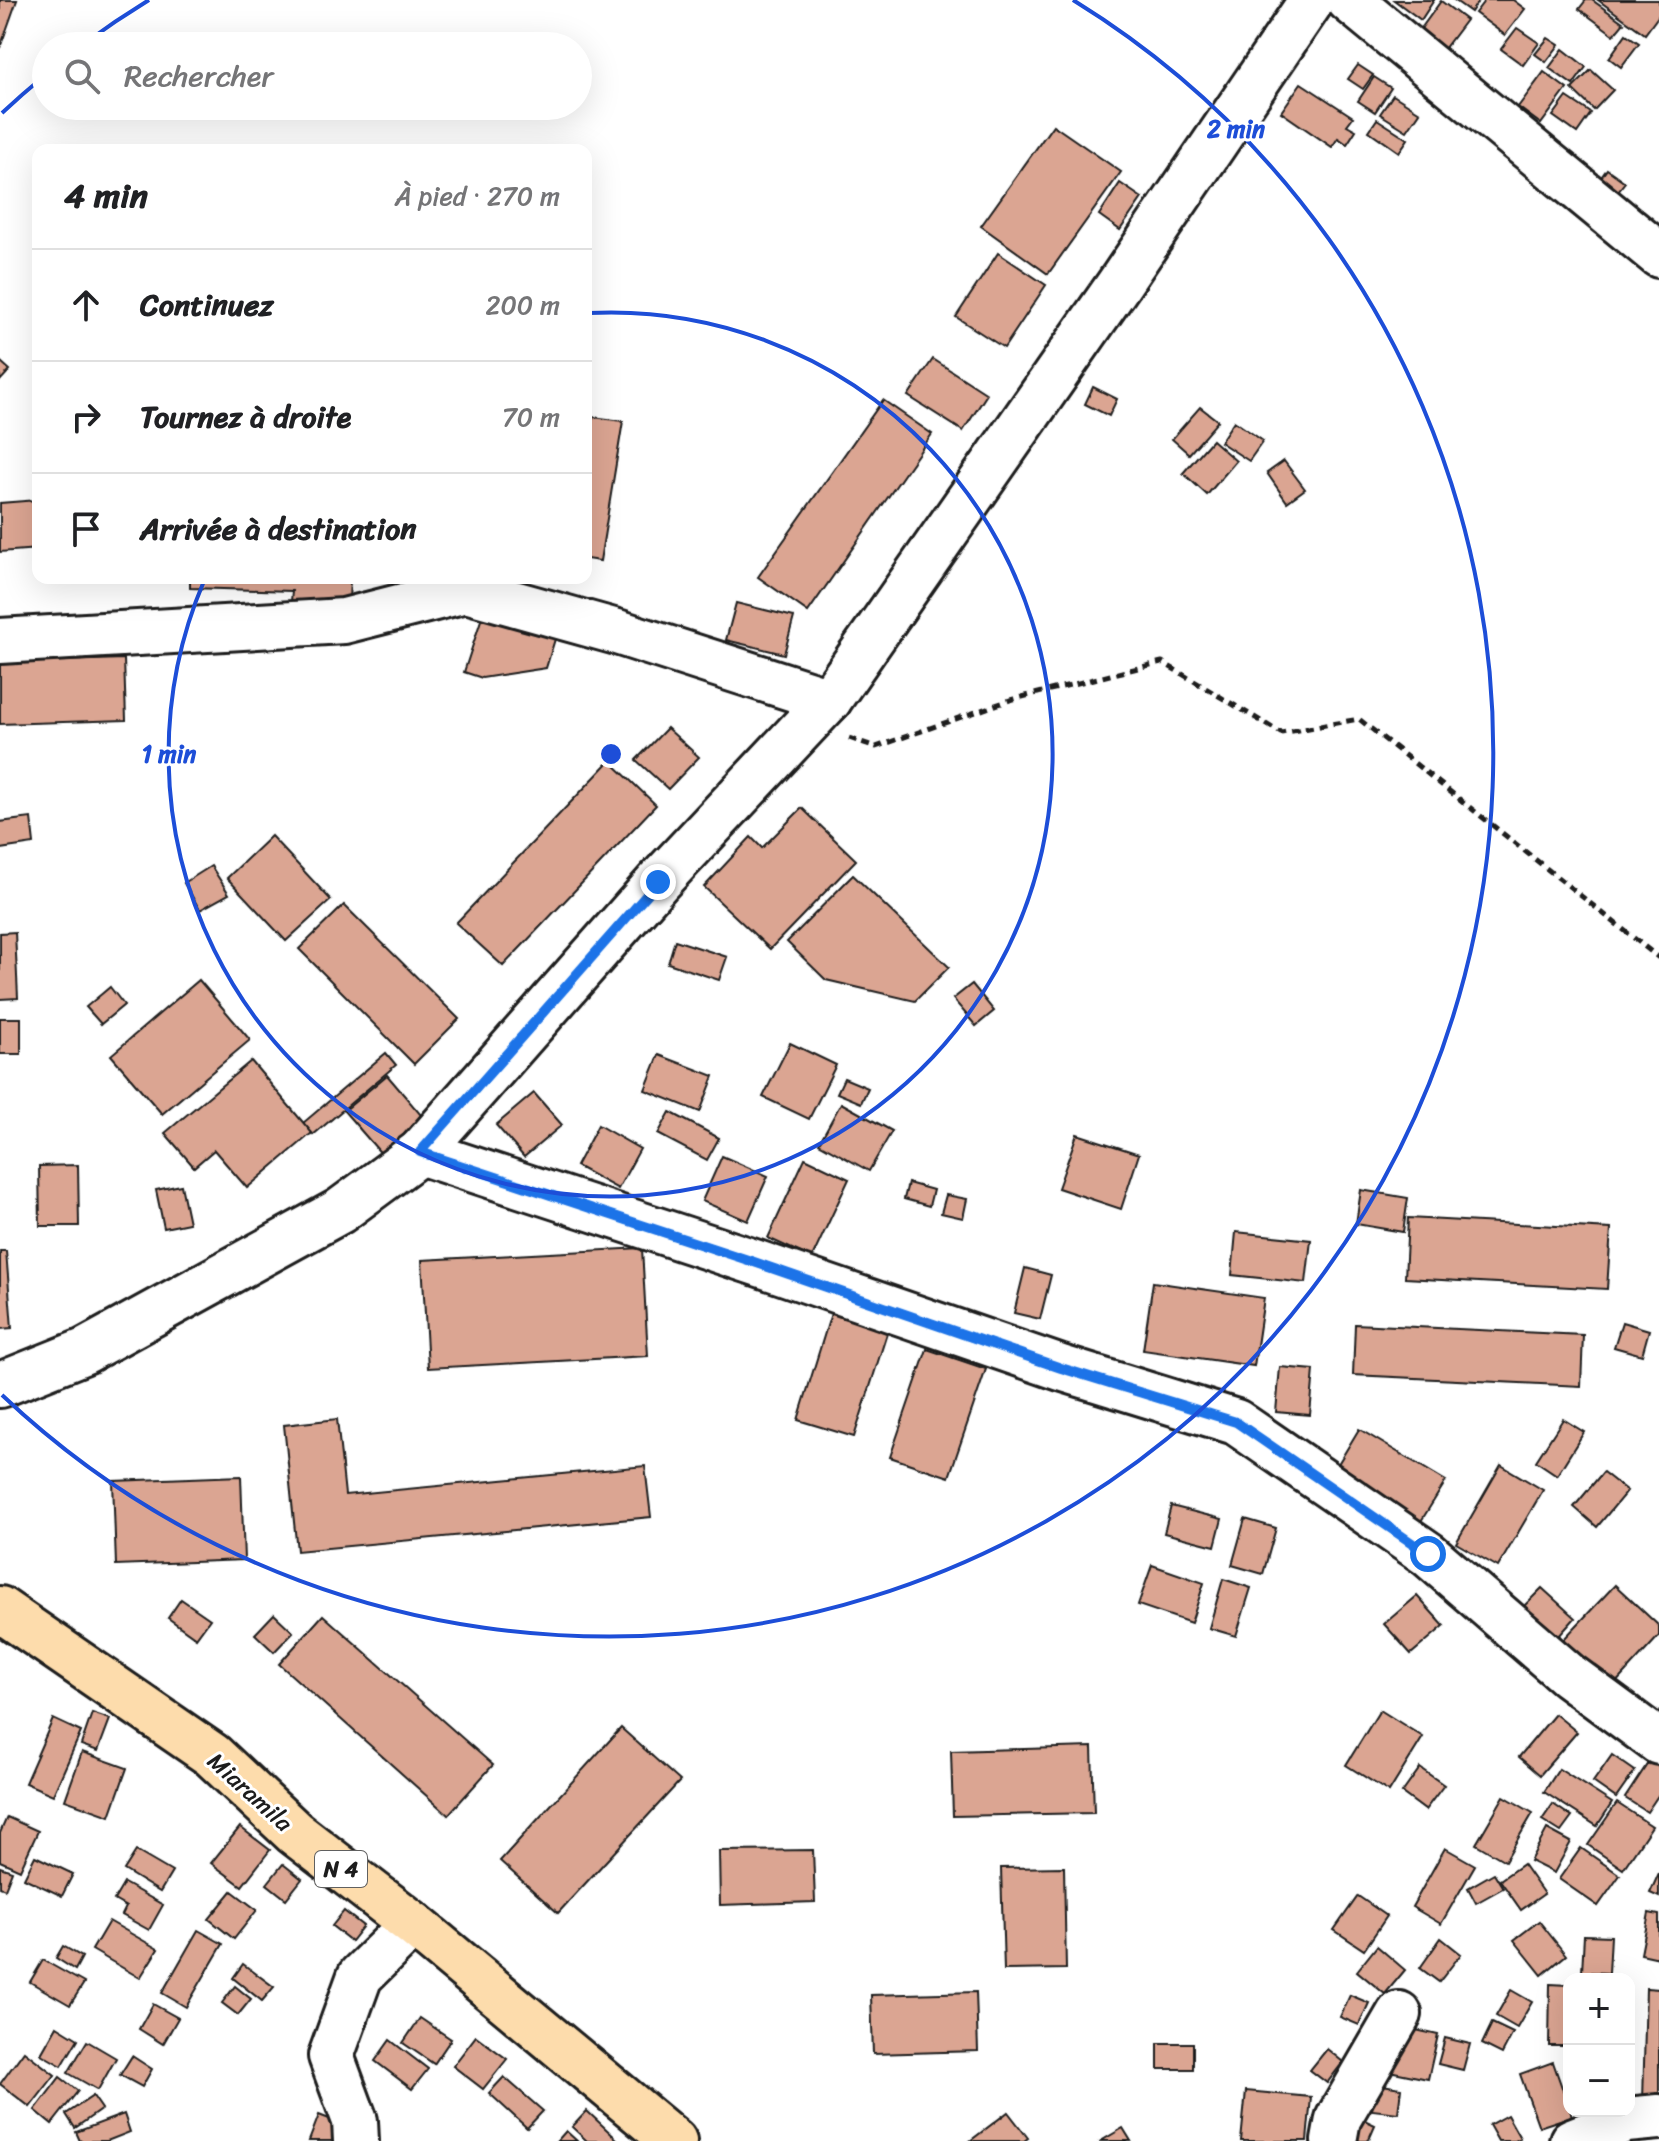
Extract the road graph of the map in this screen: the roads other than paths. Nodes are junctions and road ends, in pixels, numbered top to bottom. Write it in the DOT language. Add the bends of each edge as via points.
graph roads {
  1 [pos="1312,0"];
  2 [pos="1349,0"];
  3 [pos="1659,255"];
  4 [pos="0,641"];
  5 [pos="818,712"];
  6 [pos="420,1152"];
  7 [pos="0,1385"];
  8 [pos="0,1609"];
  9 [pos="1659,1742"];
  10 [pos="413,1924"];
  11 [pos="1399,2014"];
  12 [pos="1659,2117"];
  13 [pos="356,2141"];
  14 [pos="674,2141"];
  15 [pos="1334,2141"];
  16 [pos="1572,2141"];
  1 -- 5 [label="street"];
  2 -- 3 [label="street"];
  4 -- 5 [label="street" via="344,621 466,590 617,632"];
  5 -- 6 [label="street" via="658,882"];
  6 -- 7 [label="street" via="340,1211 85,1351"];
  6 -- 9 [label="street" via="1236,1422 1428,1554 1568,1675"];
  8 -- 10 [label="main road, Miaramila / N 4" via="212,1755 295,1833"];
  10 -- 13 [label="street" via="360,1976 331,2056 355,2121"];
  10 -- 14 [label="main road, Miaramila / N 4"];
  11 -- 15 [label="street" via="1338,2119"];
  12 -- 16 [label="street" via="1626,2120"];
}
